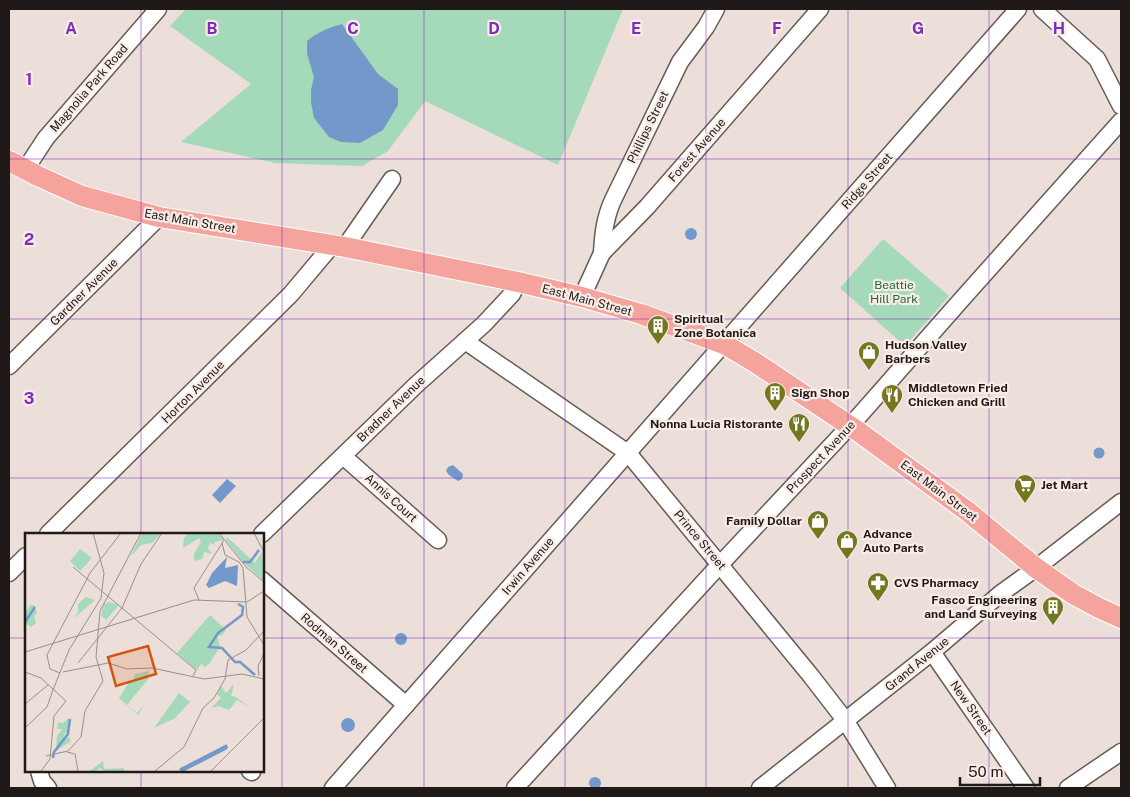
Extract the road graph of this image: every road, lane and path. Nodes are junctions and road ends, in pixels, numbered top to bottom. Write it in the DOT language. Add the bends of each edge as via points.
graph roads {
  1 [pos="158,9"];
  2 [pos="716,9"];
  3 [pos="820,9"];
  4 [pos="1042,9"];
  5 [pos="1010,12"];
  6 [pos="1121,106"];
  7 [pos="1121,121"];
  8 [pos="17,166"];
  9 [pos="392,179"];
  10 [pos="159,217"];
  11 [pos="339,245"];
  12 [pos="602,253"];
  13 [pos="518,282"];
  14 [pos="582,297"];
  15 [pos="465,341"];
  16 [pos="724,344"];
  17 [pos="9,366"];
  18 [pos="849,426"];
  19 [pos="628,453"];
  20 [pos="343,456"];
  21 [pos="1121,502"];
  22 [pos="49,533"];
  23 [pos="263,533"];
  24 [pos="438,540"];
  25 [pos="25,557"];
  26 [pos="720,564"];
  27 [pos="1036,568"];
  28 [pos="9,573"];
  29 [pos="264,582"];
  30 [pos="1121,618"];
  31 [pos="932,652"];
  32 [pos="406,705"];
  33 [pos="845,720"];
  34 [pos="1121,752"];
  35 [pos="39,772"];
  36 [pos="48,788"];
  37 [pos="333,788"];
  38 [pos="515,788"];
  39 [pos="760,788"];
  40 [pos="887,788"];
  41 [pos="1026,788"];
  42 [pos="1068,788"];
  1 -- 8 [label="street, Magnolia Park Road" via="46,138"];
  2 -- 12 [label="street, Phillips Street" via="680,62 613,200 607,214"];
  3 -- 12 [label="street, Forest Avenue" via="647,207"];
  4 -- 6 [label="street" via="1097,59"];
  5 -- 16 [label="street, Ridge Street"];
  7 -- 18 [label="street, Prospect Avenue"];
  8 -- 10 [label="main road, East Main Street" via="82,196"];
  9 -- 11 [label="street, Horton Avenue"];
  10 -- 11 [label="main road, East Main Street"];
  10 -- 17 [label="street, Gardner Avenue"];
  11 -- 13 [label="main road, East Main Street"];
  11 -- 22 [label="street, Horton Avenue"];
  12 -- 14 [label="street, Forest Avenue"];
  13 -- 14 [label="main road, East Main Street"];
  13 -- 15 [label="street, Bradner Avenue" via="512,294"];
  14 -- 16 [label="main road, East Main Street"];
  15 -- 19 [label="street, Prince Street"];
  15 -- 20 [label="street, Bradner Avenue"];
  16 -- 18 [label="main road, East Main Street"];
  16 -- 19 [label="street, Irwin Avenue"];
  18 -- 26 [label="street, Prospect Avenue"];
  18 -- 27 [label="main road, East Main Street" via="967,511"];
  19 -- 26 [label="street, Prince Street"];
  19 -- 32 [label="street, Irwin Avenue"];
  20 -- 23 [label="street, Bradner Avenue"];
  20 -- 24 [label="street, Annis Court"];
  21 -- 27 [label="street, Grand Avenue"];
  25 -- 28 [label="street"];
  26 -- 33 [label="street, Prince Street"];
  26 -- 38 [label="street, Prospect Avenue"];
  27 -- 30 [label="main road, East Main Street" via="1073,594"];
  27 -- 31 [label="street, Grand Avenue"];
  29 -- 32 [label="street, Rodman Street"];
  31 -- 33 [label="street, Grand Avenue"];
  31 -- 41 [label="street, New Street"];
  32 -- 37 [label="street, Irwin Avenue"];
  33 -- 39 [label="street, Grand Avenue"];
  33 -- 40 [label="street, Prince Street"];
  34 -- 42 [label="street"];
  35 -- 36 [label="street"];
}
